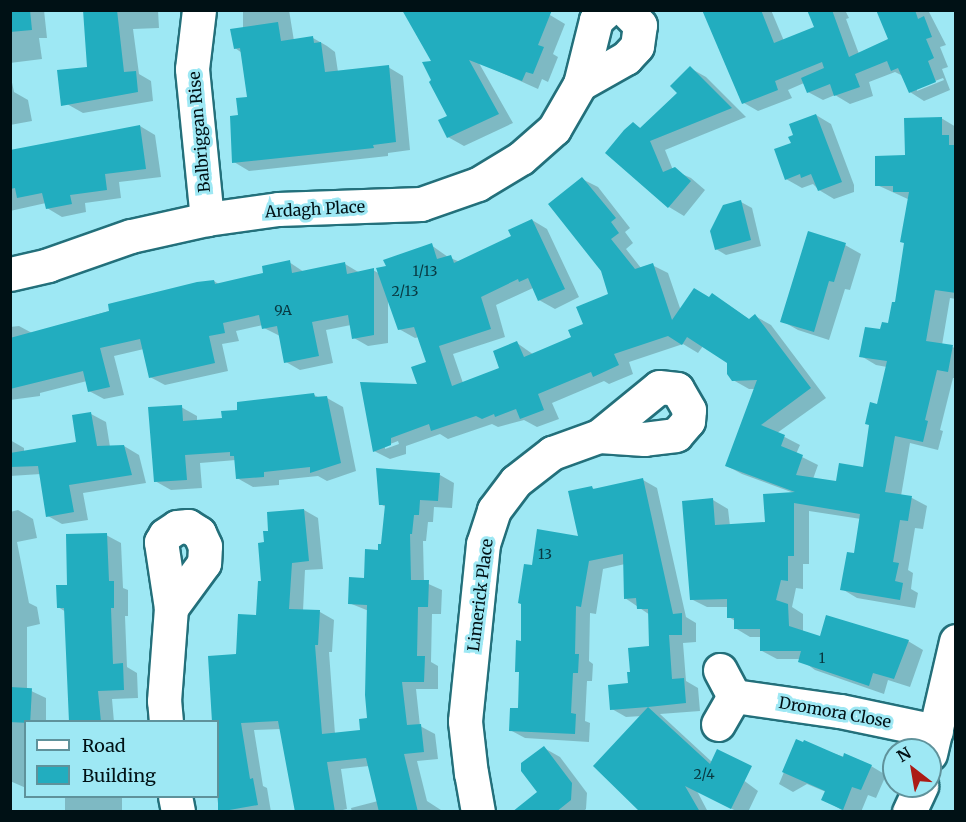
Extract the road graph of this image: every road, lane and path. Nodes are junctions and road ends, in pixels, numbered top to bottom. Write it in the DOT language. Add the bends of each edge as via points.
graph roads {
  1 [pos="199,10"];
  2 [pos="607,10"];
  3 [pos="625,10"];
  4 [pos="580,84"];
  5 [pos="207,219"];
  6 [pos="10,274"];
  7 [pos="600,436"];
  8 [pos="171,608"];
  9 [pos="956,641"];
  10 [pos="166,720"];
  11 [pos="718,724"];
  12 [pos="918,738"];
  13 [pos="934,738"];
  14 [pos="915,798"];
  15 [pos="478,812"];
  16 [pos="909,812"];
  1 -- 5 [label="street, Balbriggan Rise" via="193,87"];
  2 -- 4 [label="street, Ardagh Place" via="596,20"];
  3 -- 4 [label="street" via="639,25 637,46 626,58"];
  4 -- 5 [label="street, Ardagh Place" via="554,129 521,158 478,184 421,204 278,209"];
  5 -- 6 [label="street, Ardagh Place" via="131,236"];
  7 -- 15 [label="street, Limerick Place" via="552,453 516,481 494,510 483,544 465,722"];
  8 -- 10 [label="street"];
  9 -- 13 [label="street"];
  11 -- 12 [label="street, Dromora Close" via="727,683 840,711"];
  14 -- 16 [label="street"];
}
